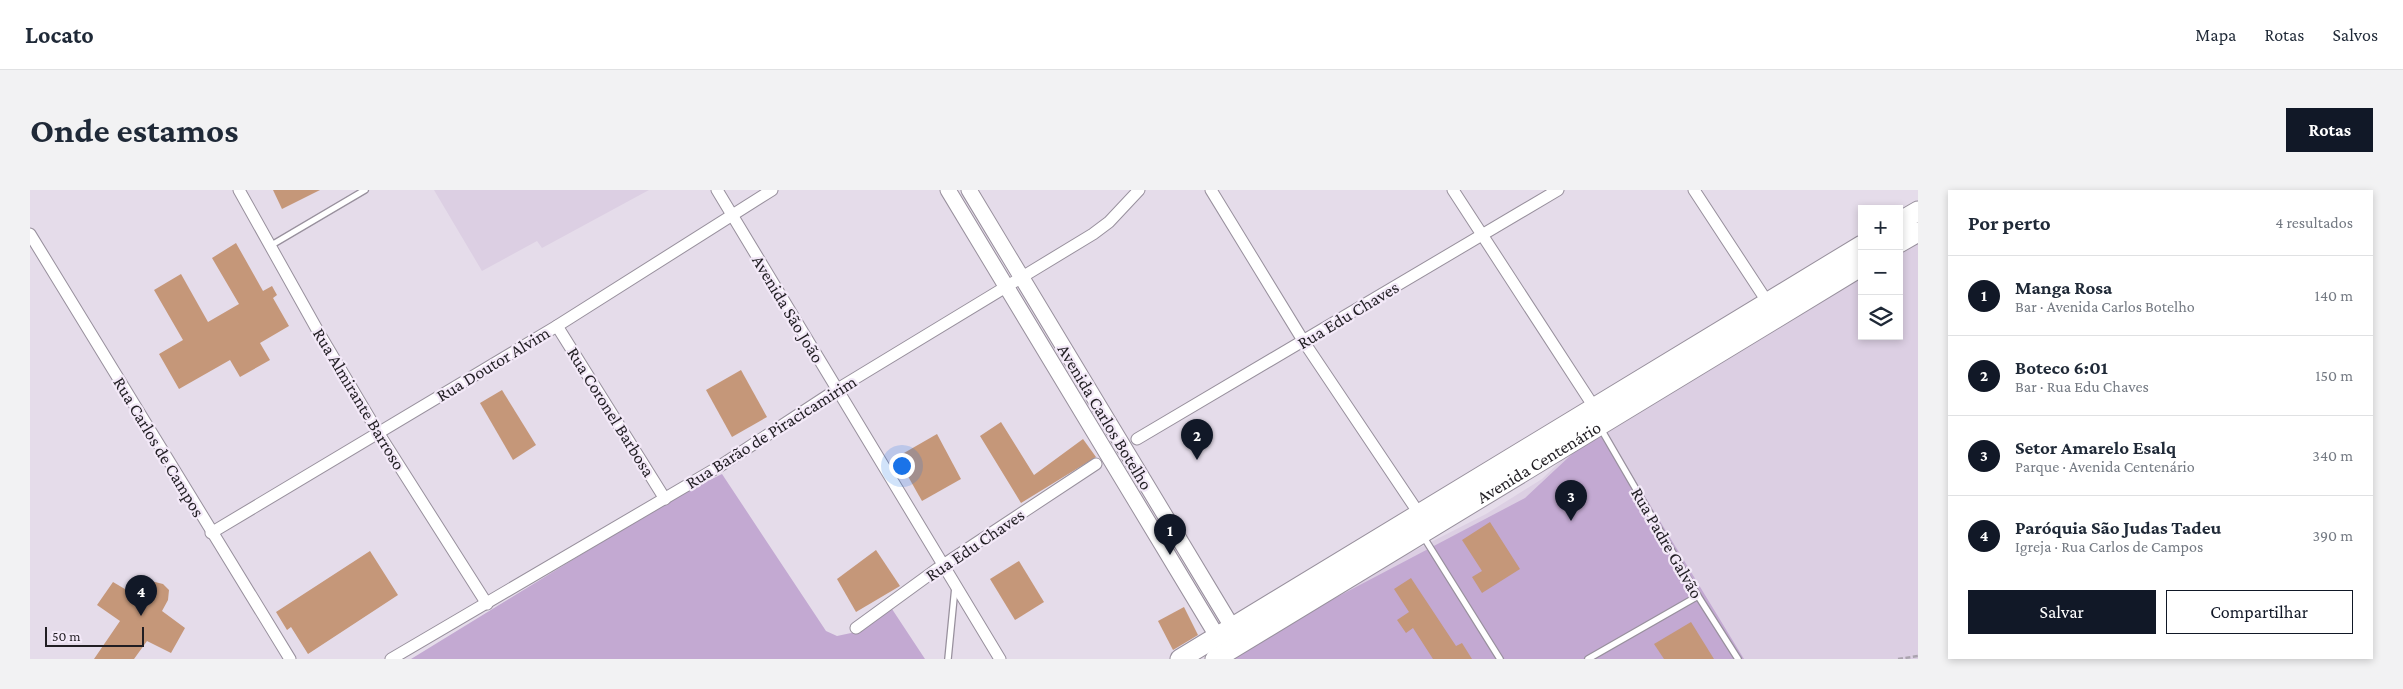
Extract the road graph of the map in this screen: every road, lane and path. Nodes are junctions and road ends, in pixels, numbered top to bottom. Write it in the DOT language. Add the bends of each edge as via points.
graph roads {
  1 [pos="239,190"];
  2 [pos="365,190"];
  3 [pos="717,190"];
  4 [pos="772,190"];
  5 [pos="948,190"];
  6 [pos="969,190"];
  7 [pos="1139,190"];
  8 [pos="1211,190"];
  9 [pos="1453,190"];
  10 [pos="1558,190"];
  11 [pos="1694,190"];
  12 [pos="1918,211"];
  13 [pos="732,215"];
  14 [pos="1903,220"];
  15 [pos="1918,232"];
  16 [pos="30,234"];
  17 [pos="1480,236"];
  18 [pos="1903,241"];
  19 [pos="270,246"];
  20 [pos="1858,246"];
  21 [pos="1858,268"];
  22 [pos="1021,276"];
  23 [pos="1006,287"];
  24 [pos="1767,302"];
  25 [pos="1778,318"];
  26 [pos="557,326"];
  27 [pos="1304,342"];
  28 [pos="836,390"];
  29 [pos="1594,406"];
  30 [pos="1599,425"];
  31 [pos="379,434"];
  32 [pos="1137,440"];
  33 [pos="1096,464"];
  34 [pos="665,499"];
  35 [pos="1421,524"];
  36 [pos="210,533"];
  37 [pos="943,565"];
  38 [pos="956,586"];
  39 [pos="1698,596"];
  40 [pos="487,604"];
  41 [pos="856,628"];
  42 [pos="1230,636"];
  43 [pos="1918,656"];
  44 [pos="290,659"];
  45 [pos="391,659"];
  46 [pos="948,659"];
  47 [pos="1000,659"];
  48 [pos="1180,659"];
  49 [pos="1215,659"];
  50 [pos="1500,659"];
  51 [pos="1588,659"];
  52 [pos="1738,659"];
  53 [pos="1898,659"];
  1 -- 19 [label="street, Rua Almirante Barroso"];
  2 -- 19 [label="lane"];
  3 -- 13 [label="street, Avenida São João"];
  4 -- 13 [label="street, Rua Doutor Alvim"];
  5 -- 23 [label="main road, Avenida Carlos Botelho"];
  6 -- 22 [label="main road, Avenida Carlos Botelho"];
  7 -- 22 [label="street, Rua Barão de Piracicamirim" via="1093,234"];
  8 -- 27 [label="street"];
  9 -- 17 [label="street"];
  10 -- 17 [label="street, Rua Edu Chaves"];
  11 -- 24 [label="street"];
  12 -- 14 [label="highway"];
  13 -- 26 [label="street, Rua Doutor Alvim"];
  13 -- 28 [label="street, Avenida São João"];
  15 -- 18 [label="highway"];
  16 -- 36 [label="street, Rua Carlos de Campos"];
  17 -- 27 [label="street, Rua Edu Chaves"];
  17 -- 29 [label="street"];
  19 -- 31 [label="street, Rua Almirante Barroso"];
  20 -- 24 [label="highway, Avenida Centenário"];
  21 -- 25 [label="highway, Avenida Centenário"];
  22 -- 23 [label="street, Rua Barão de Piracicamirim"];
  22 -- 42 [label="main road, Avenida Carlos Botelho"];
  23 -- 28 [label="street, Rua Barão de Piracicamirim"];
  23 -- 42 [label="main road, Avenida Carlos Botelho"];
  24 -- 25 [label="street"];
  24 -- 29 [label="highway, Avenida Centenário"];
  25 -- 30 [label="highway, Avenida Centenário"];
  26 -- 31 [label="street, Rua Doutor Alvim"];
  26 -- 34 [label="street, Rua Coronel Barbosa"];
  27 -- 32 [label="street, Rua Edu Chaves"];
  27 -- 35 [label="street"];
  28 -- 34 [label="street, Rua Barão de Piracicamirim"];
  28 -- 37 [label="street, Avenida São João"];
  29 -- 35 [label="highway, Avenida Centenário"];
  30 -- 35 [label="highway, Avenida Centenário"];
  30 -- 39 [label="lane, Rua Padre Galvão"];
  31 -- 36 [label="street, Rua Doutor Alvim"];
  31 -- 40 [label="street, Rua Almirante Barroso"];
  33 -- 37 [label="street, Rua Edu Chaves"];
  34 -- 40 [label="street, Rua Barão de Piracicamirim"];
  35 -- 42 [label="highway, Avenida Centenário"];
  35 -- 50 [label="lane"];
  36 -- 44 [label="street, Rua Carlos de Campos"];
  37 -- 38 [label="street, Avenida São João"];
  37 -- 41 [label="street, Rua Edu Chaves"];
  38 -- 46 [label="lane"];
  38 -- 47 [label="street, Avenida São João"];
  39 -- 51 [label="lane"];
  39 -- 52 [label="lane, Rua Padre Galvão"];
  40 -- 45 [label="street, Rua Barão de Piracicamirim"];
  42 -- 48 [label="highway"];
  42 -- 49 [label="highway, Avenida Centenário"];
  43 -- 53 [label="path"];
}
